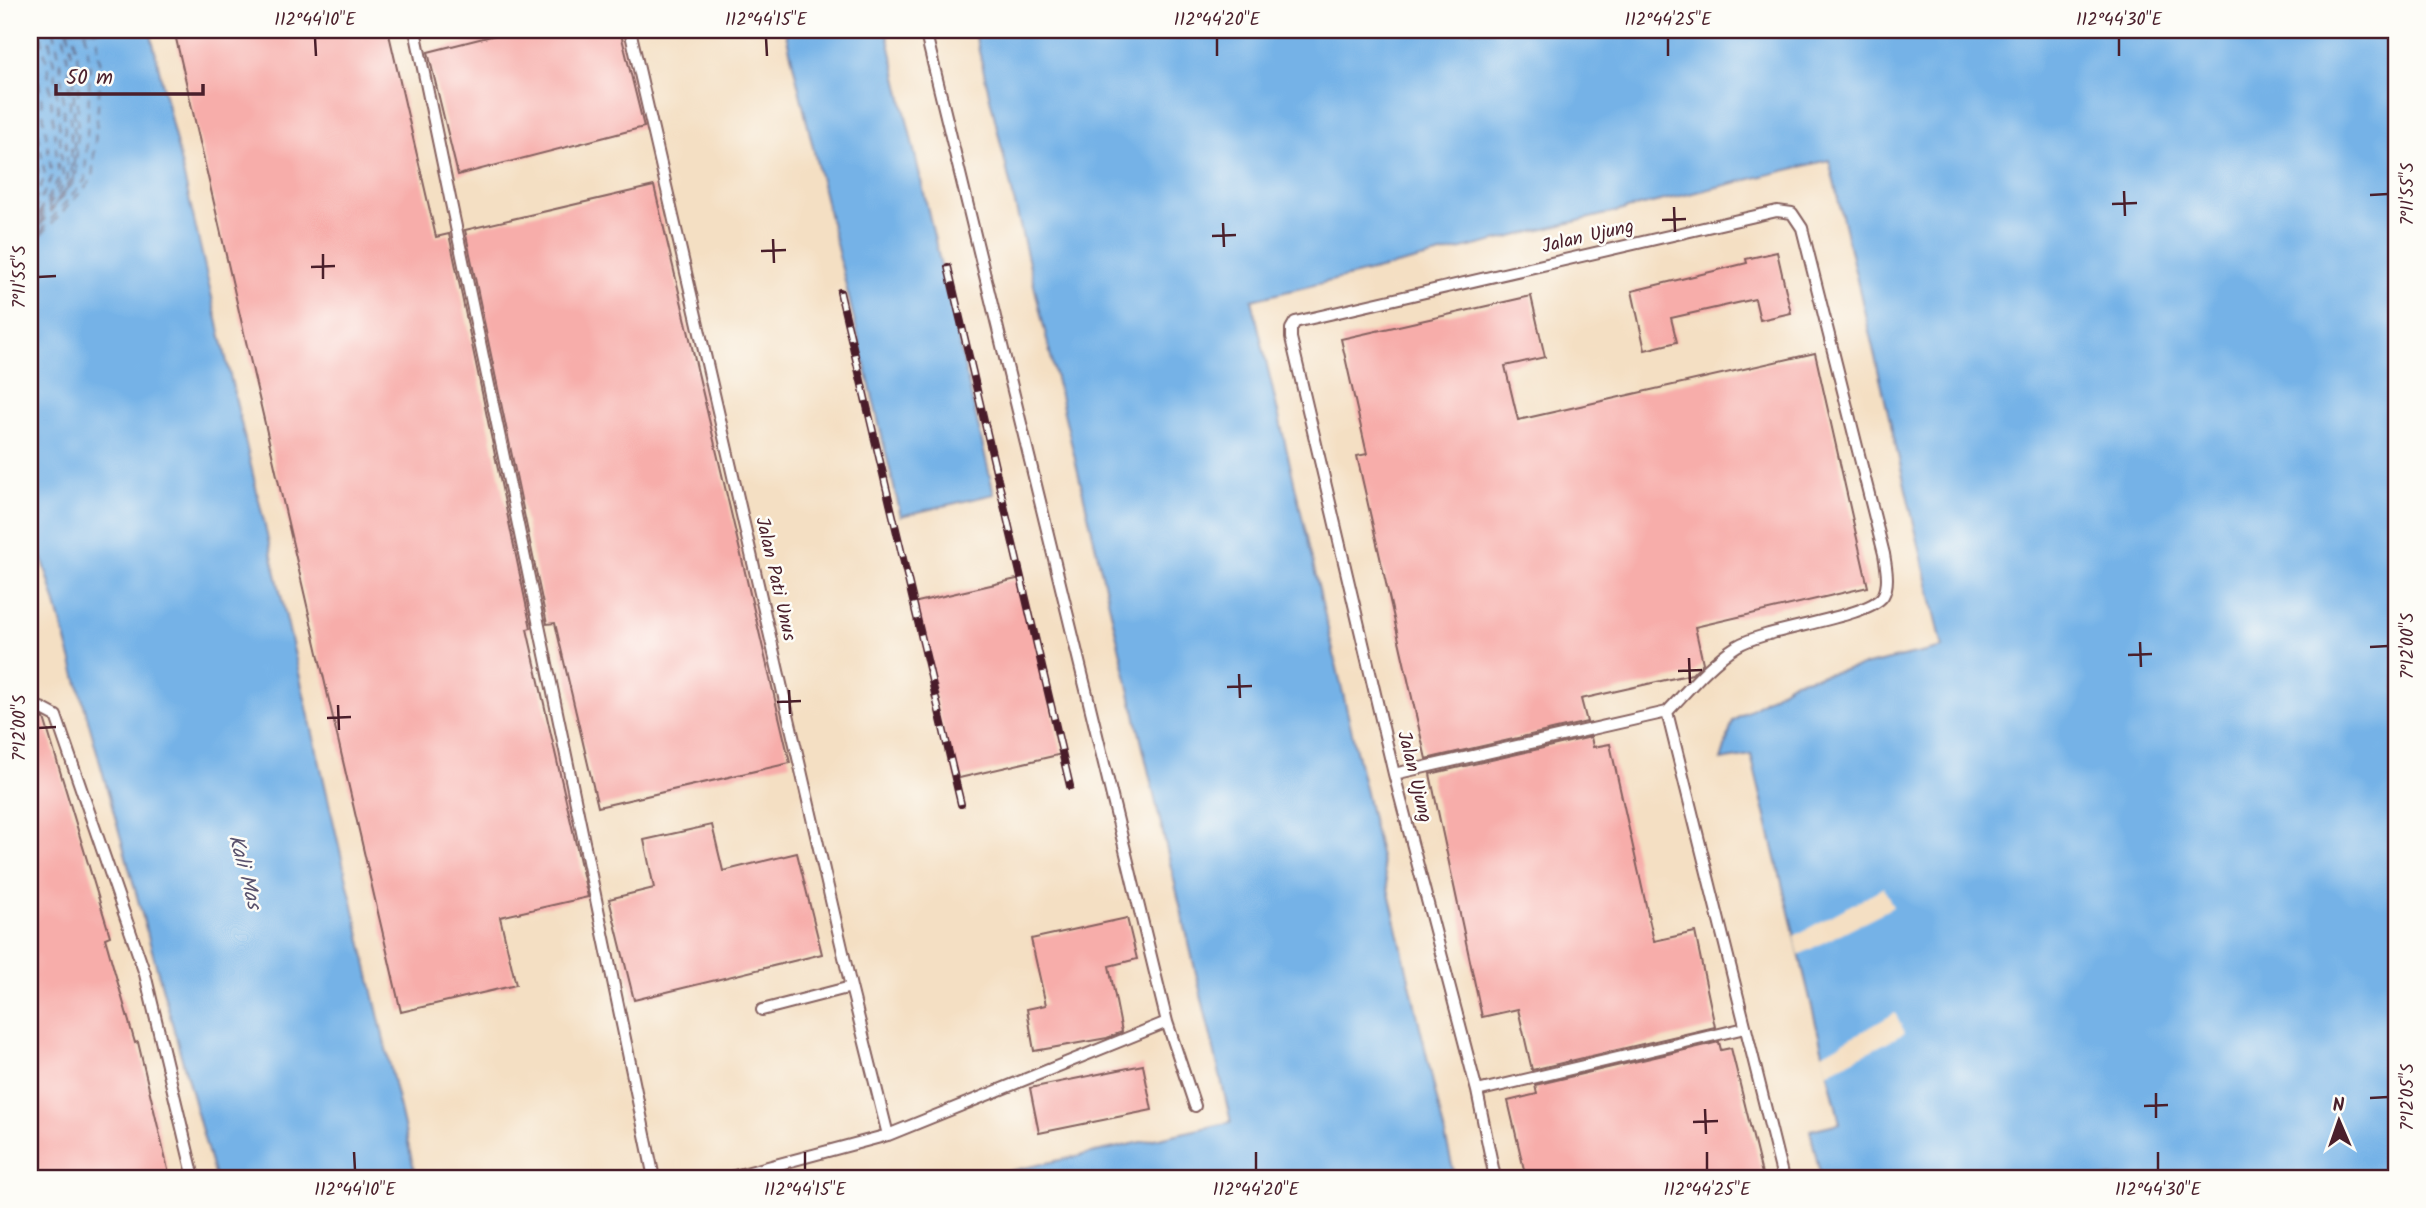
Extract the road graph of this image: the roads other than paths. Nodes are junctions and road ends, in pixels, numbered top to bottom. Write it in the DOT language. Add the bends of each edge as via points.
graph roads {
  1 [pos="415,30"];
  2 [pos="630,30"];
  3 [pos="925,30"];
  4 [pos="30,710"];
  5 [pos="1667,712"];
  6 [pos="1394,774"];
  7 [pos="851,987"];
  8 [pos="762,1010"];
  9 [pos="1167,1022"];
  10 [pos="1745,1028"];
  11 [pos="1477,1091"];
  12 [pos="1195,1106"];
  13 [pos="888,1135"];
  14 [pos="194,1178"];
  15 [pos="654,1178"];
  16 [pos="727,1178"];
  17 [pos="1495,1178"];
  18 [pos="1783,1178"];
  1 -- 15 [label="lane"];
  2 -- 7 [label="lane, Jalan Pati Unus"];
  3 -- 9 [label="lane"];
  4 -- 14 [label="lane" via="41,708 56,716 145,974"];
  5 -- 6 [label="lane"];
  5 -- 6 [label="lane, Jalan Ujung" via="1739,645 1859,610 1884,594 1888,577 1884,554 1802,228 1792,213 1777,211 1295,322 1291,338"];
  5 -- 10 [label="lane"];
  6 -- 11 [label="lane, Jalan Ujung"];
  7 -- 8 [label="lane"];
  7 -- 13 [label="lane, Jalan Pati Unus"];
  9 -- 12 [label="lane"];
  9 -- 13 [label="lane"];
  10 -- 11 [label="lane"];
  10 -- 18 [label="lane"];
  11 -- 17 [label="lane, Jalan Ujung"];
  13 -- 16 [label="lane"];
}
